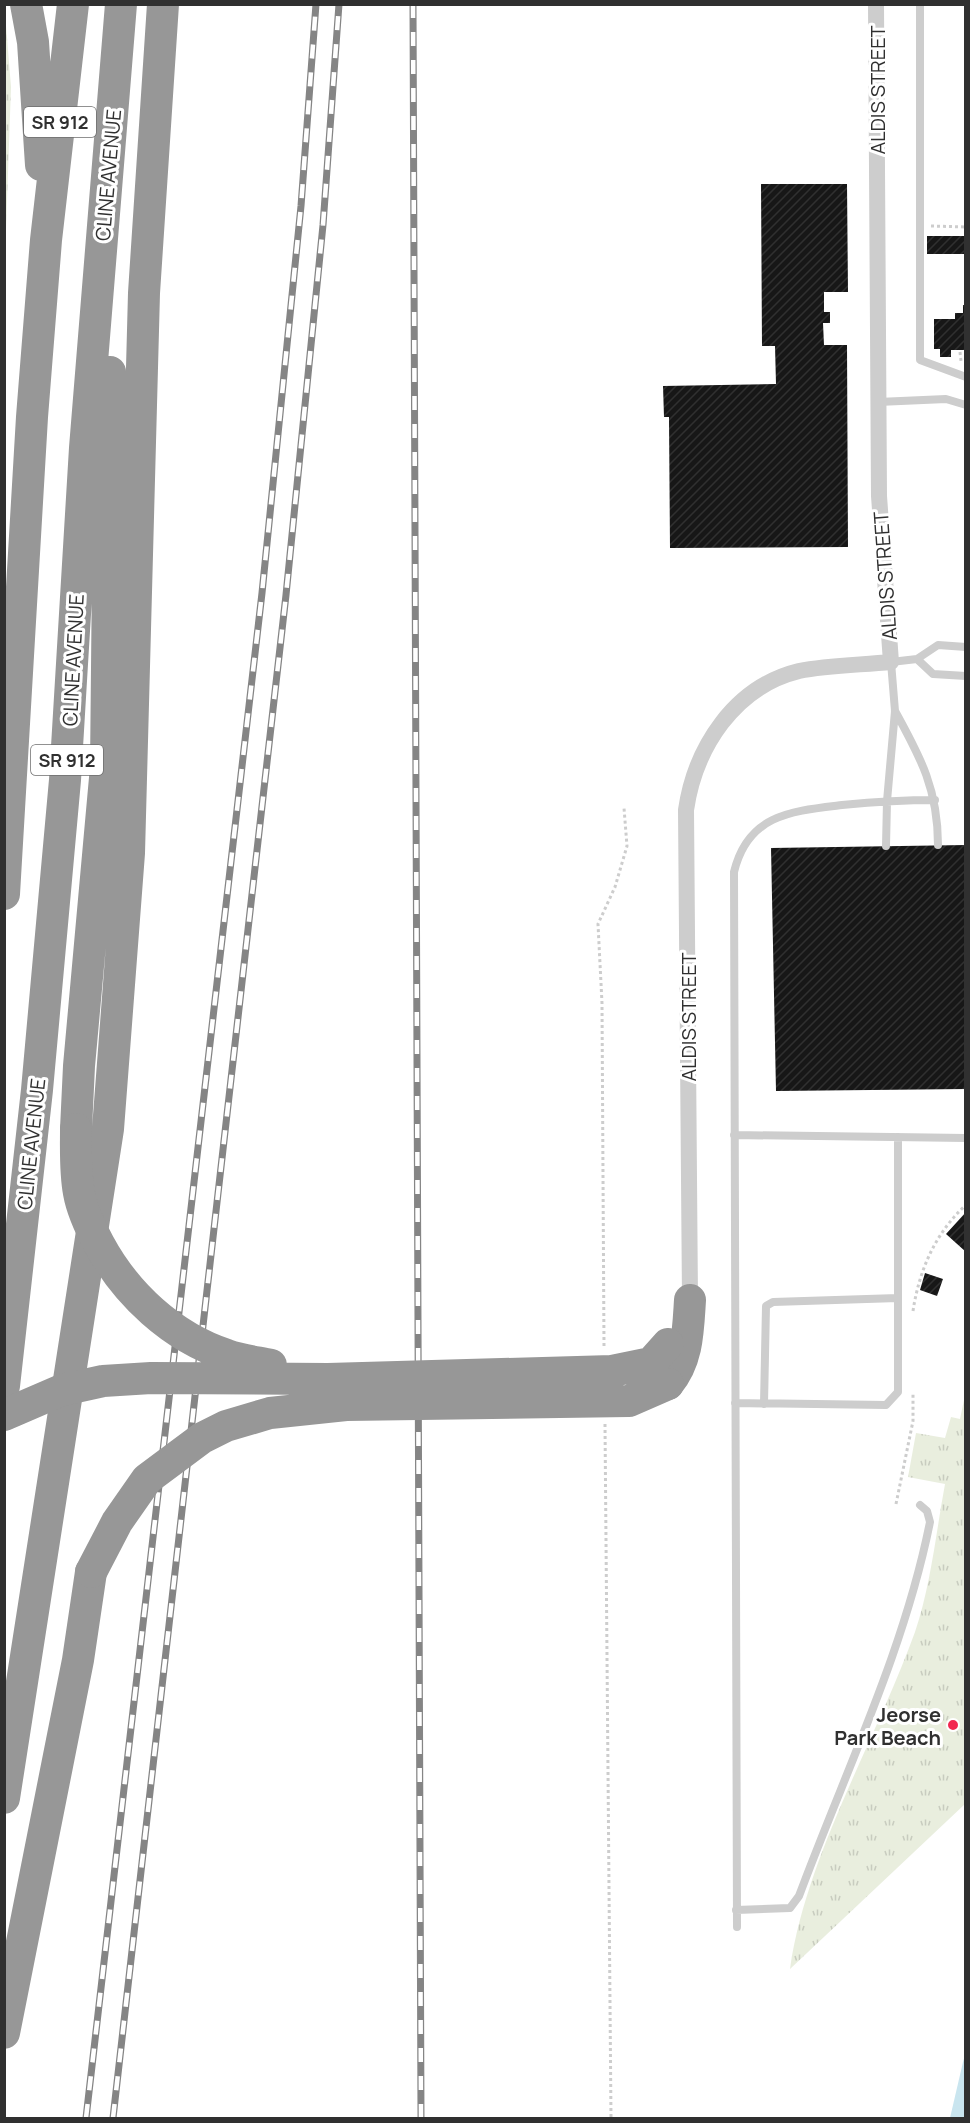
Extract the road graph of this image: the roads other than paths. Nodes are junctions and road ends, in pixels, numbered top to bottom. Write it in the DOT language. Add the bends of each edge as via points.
graph roads {
  1 [pos="26,4"];
  2 [pos="74,4"];
  3 [pos="121,4"];
  4 [pos="163,4"];
  5 [pos="876,4"];
  6 [pos="920,4"];
  7 [pos="111,133"];
  8 [pos="46,240"];
  9 [pos="966,377"];
  10 [pos="878,402"];
  11 [pos="966,405"];
  12 [pos="966,647"];
  13 [pos="917,659"];
  14 [pos="891,662"];
  15 [pos="966,676"];
  16 [pos="895,711"];
  17 [pos="935,800"];
  18 [pos="886,801"];
  19 [pos="938,845"];
  20 [pos="886,846"];
  21 [pos="4,894"];
  22 [pos="734,1136"];
  23 [pos="898,1137"];
  24 [pos="966,1138"];
  25 [pos="898,1298"];
  26 [pos="690,1300"];
  27 [pos="328,1378"];
  28 [pos="4,1386"];
  29 [pos="735,1403"];
  30 [pos="764,1404"];
  31 [pos="4,1414"];
  32 [pos="920,1505"];
  33 [pos="4,1798"];
  34 [pos="736,1910"];
  35 [pos="737,1928"];
  36 [pos="4,2033"];
  1 -- 8 [label="highway" via="33,42"];
  2 -- 8 [label="highway, SR 912"];
  3 -- 7 [label="highway, CLINE AVENUE / SR 912"];
  4 -- 33 [label="highway" via="143,305 129,853 108,1129"];
  5 -- 10 [label="street, ALDIS STREET"];
  6 -- 9 [label="lane" via="920,360"];
  7 -- 27 [label="highway, bridge" via="106,767 79,1066 79,1194 110,1263 132,1294 162,1319 227,1355"];
  7 -- 28 [label="highway, CLINE AVENUE / SR 912" via="65,780 37,1090"];
  8 -- 21 [label="highway, SR 912" via="23,542"];
  10 -- 11 [label="lane" via="946,399"];
  10 -- 14 [label="street, ALDIS STREET" via="879,496"];
  12 -- 13 [label="lane" via="938,645"];
  13 -- 14 [label="lane"];
  13 -- 15 [label="lane" via="933,674"];
  14 -- 16 [label="lane"];
  14 -- 26 [label="street, ALDIS STREET" via="800,671 779,677 731,711 717,727 696,765 686,822"];
  16 -- 17 [label="lane" via="921,758"];
  16 -- 18 [label="lane"];
  17 -- 18 [label="lane"];
  17 -- 19 [label="lane"];
  18 -- 20 [label="lane"];
  18 -- 22 [label="lane" via="789,812 760,827 741,850 733,884"];
  22 -- 23 [label="lane"];
  22 -- 29 [label="lane"];
  23 -- 24 [label="lane"];
  23 -- 25 [label="lane"];
  25 -- 30 [label="lane" via="772,1302 766,1306"];
  25 -- 30 [label="lane" via="898,1392 886,1405"];
  26 -- 27 [label="highway, bridge" via="668,1344 651,1363 612,1371"];
  26 -- 36 [label="highway, bridge" via="687,1347 680,1370 668,1384 629,1401 346,1405 270,1413 202,1438 147,1479 117,1522 91,1572 78,1660"];
  27 -- 31 [label="highway, bridge" via="103,1381 62,1390"];
  29 -- 30 [label="lane"];
  29 -- 34 [label="lane"];
  32 -- 34 [label="lane" via="930,1522 909,1608 800,1896 790,1908"];
  34 -- 35 [label="lane"];
}
